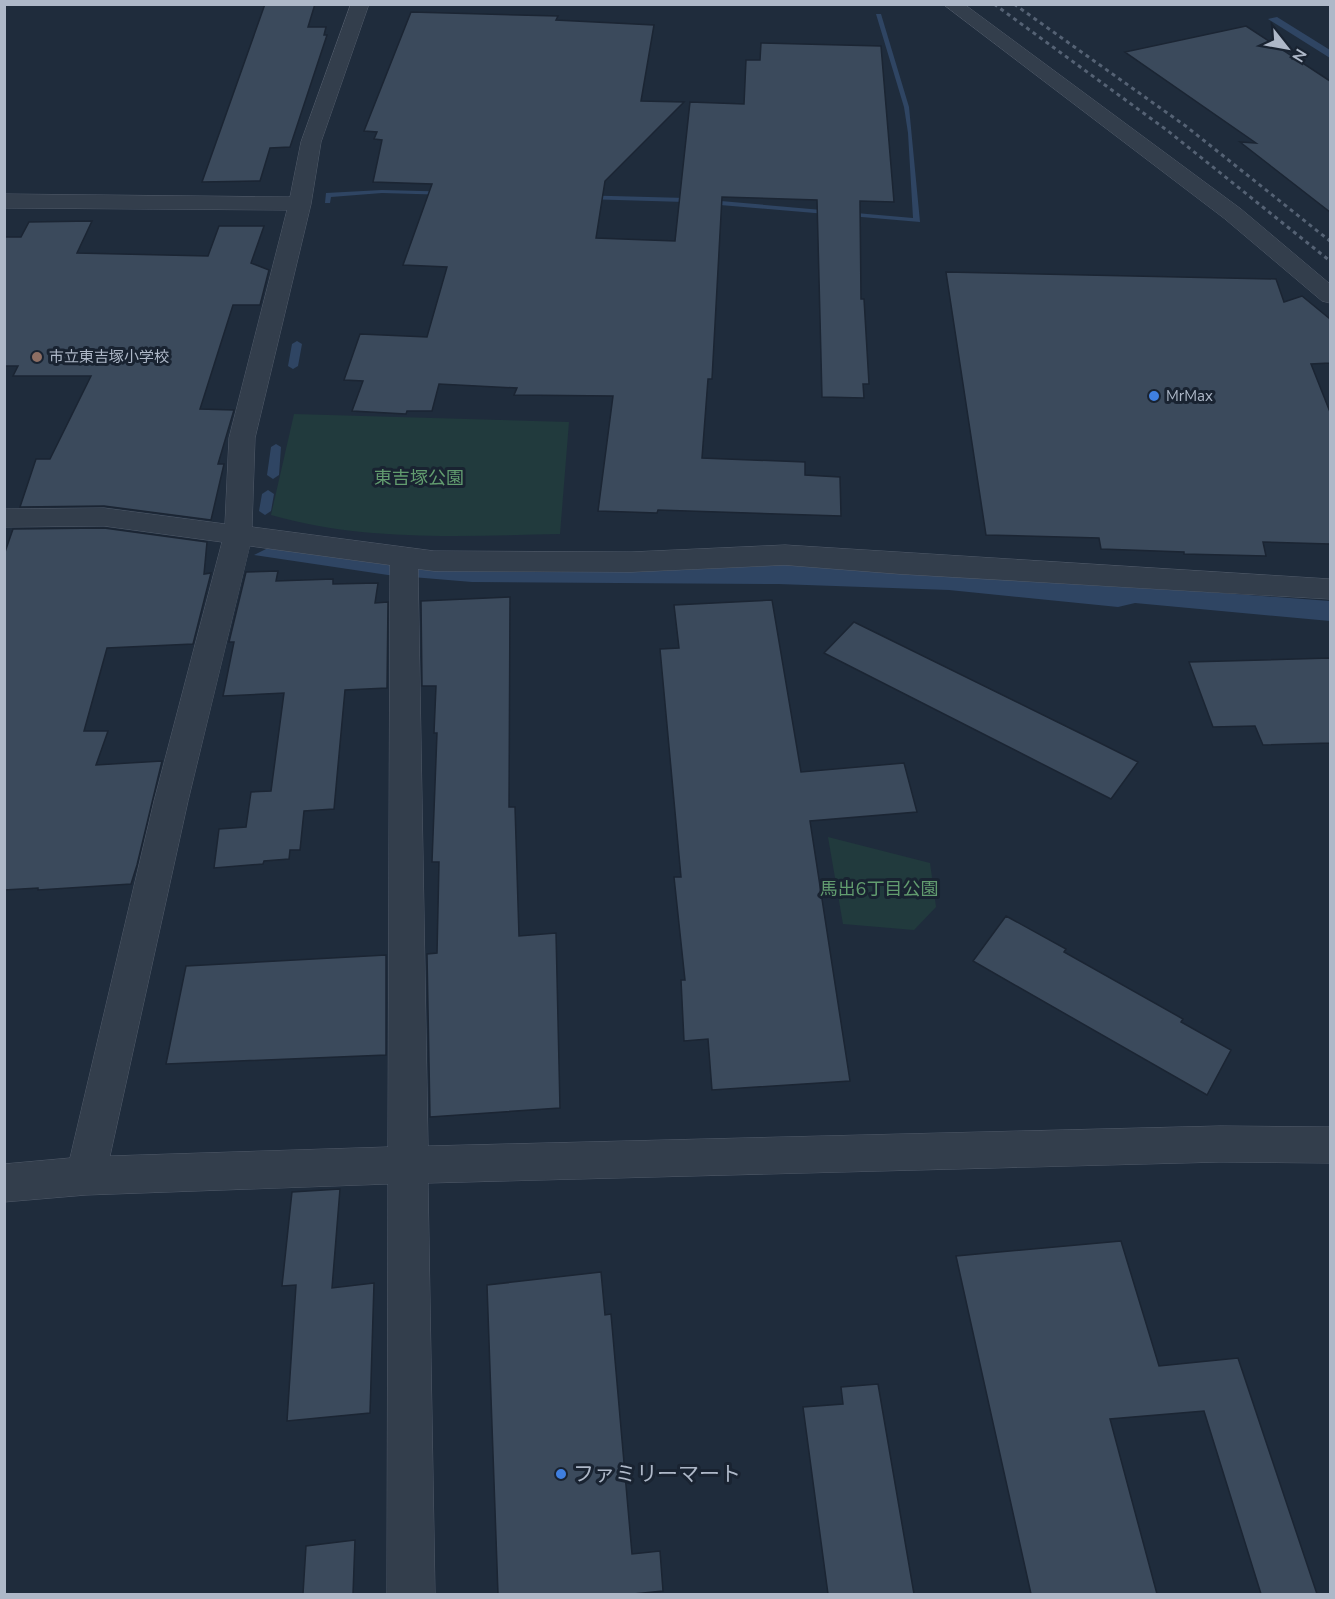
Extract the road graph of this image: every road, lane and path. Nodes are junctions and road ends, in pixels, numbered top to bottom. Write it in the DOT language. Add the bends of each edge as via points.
graph roads {
  1 [pos="360,4"];
  2 [pos="952,4"];
  3 [pos="4,201"];
  4 [pos="300,204"];
  5 [pos="1330,296"];
  6 [pos="4,518"];
  7 [pos="238,536"];
  8 [pos="403,561"];
  9 [pos="1330,589"];
  10 [pos="1330,1145"];
  11 [pos="407,1164"];
  12 [pos="86,1176"];
  13 [pos="4,1183"];
  14 [pos="411,1594"];
  1 -- 4 [label="street" via="310,142"];
  2 -- 5 [label="street" via="1233,214"];
  3 -- 4 [label="street"];
  4 -- 7 [label="street" via="242,438"];
  6 -- 7 [label="street" via="104,517"];
  7 -- 8 [label="street"];
  7 -- 12 [label="street" via="171,801"];
  8 -- 9 [label="street" via="631,562 784,555"];
  8 -- 11 [label="street"];
  10 -- 11 [label="street" via="1220,1144"];
  11 -- 12 [label="street"];
  11 -- 14 [label="street"];
  12 -- 13 [label="street"];
}
